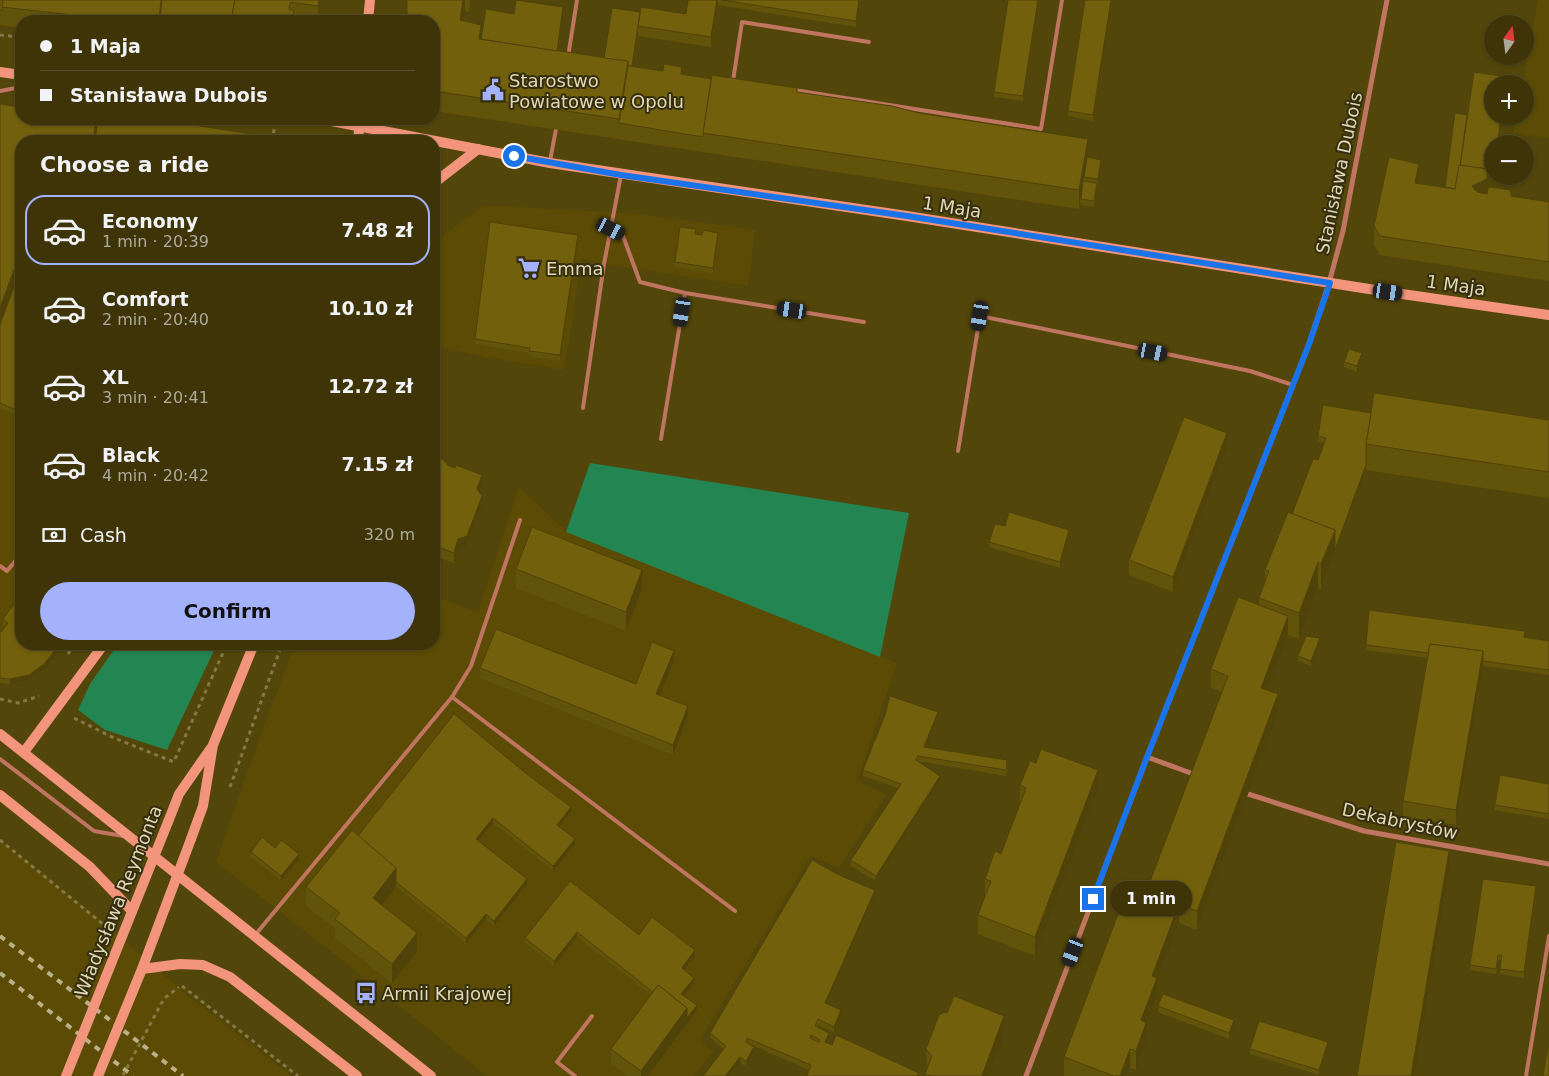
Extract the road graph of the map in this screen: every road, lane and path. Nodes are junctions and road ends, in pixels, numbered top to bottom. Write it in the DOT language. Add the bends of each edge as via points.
graph roads {
  1 [pos="370,0"];
  2 [pos="577,0"];
  3 [pos="1062,0"];
  4 [pos="1387,0"];
  5 [pos="369,15"];
  6 [pos="0,35"];
  7 [pos="15,37"];
  8 [pos="869,42"];
  9 [pos="567,62"];
  10 [pos="0,72"];
  11 [pos="15,74"];
  12 [pos="742,82"];
  13 [pos="15,88"];
  14 [pos="790,90"];
  15 [pos="0,92"];
  16 [pos="373,125"];
  17 [pos="556,129"];
  18 [pos="417,135"];
  19 [pos="440,140"];
  20 [pos="478,149"];
  21 [pos="550,163"];
  22 [pos="621,175"];
  23 [pos="440,178"];
  24 [pos="611,229"];
  25 [pos="1330,283"];
  26 [pos="685,293"];
  27 [pos="1549,315"];
  28 [pos="864,322"];
  29 [pos="1293,386"];
  30 [pos="583,408"];
  31 [pos="661,439"];
  32 [pos="958,451"];
  33 [pos="520,520"];
  34 [pos="15,561"];
  35 [pos="0,566"];
  36 [pos="70,650"];
  37 [pos="100,650"];
  38 [pos="224,650"];
  39 [pos="252,650"];
  40 [pos="280,650"];
  41 [pos="64,659"];
  42 [pos="40,696"];
  43 [pos="452,698"];
  44 [pos="0,699"];
  45 [pos="0,734"];
  46 [pos="112,737"];
  47 [pos="213,746"];
  48 [pos="24,752"];
  49 [pos="1147,757"];
  50 [pos="0,759"];
  51 [pos="174,762"];
  52 [pos="170,770"];
  53 [pos="1198,775"];
  54 [pos="1248,794"];
  55 [pos="0,795"];
  56 [pos="227,795"];
  57 [pos="130,836"];
  58 [pos="1549,864"];
  59 [pos="132,911"];
  60 [pos="734,911"];
  61 [pos="254,936"];
  62 [pos="1549,936"];
  63 [pos="142,968"];
  64 [pos="592,1016"];
  65 [pos="66,1076"];
  66 [pos="98,1076"];
  67 [pos="357,1076"];
  68 [pos="431,1076"];
  69 [pos="575,1076"];
  70 [pos="1026,1076"];
  71 [pos="1526,1076"];
  1 -- 5 [label="street"];
  2 -- 9 [label="lane"];
  3 -- 14 [label="lane" via="1041,129"];
  4 -- 25 [label="street, Stanisława Dubois"];
  6 -- 7 [label="path"];
  8 -- 12 [label="lane" via="742,22 733,80"];
  10 -- 11 [label="street"];
  13 -- 15 [label="lane"];
  16 -- 18 [label="street, 1 Maja"];
  17 -- 21 [label="lane"];
  19 -- 20 [label="street, 1 Maja"];
  20 -- 21 [label="street, 1 Maja"];
  20 -- 23 [label="street"];
  21 -- 22 [label="street, 1 Maja"];
  22 -- 24 [label="lane"];
  22 -- 25 [label="street, 1 Maja" via="907,216"];
  24 -- 26 [label="lane" via="623,236 640,282"];
  24 -- 30 [label="lane"];
  25 -- 27 [label="street, 1 Maja"];
  25 -- 29 [label="street, Stanisława Dubois"];
  26 -- 28 [label="lane"];
  26 -- 31 [label="lane"];
  29 -- 32 [label="lane" via="1250,372 980,316"];
  29 -- 49 [label="street, Stanisława Dubois"];
  33 -- 43 [label="lane" via="471,666"];
  34 -- 35 [label="lane" via="7,571"];
  36 -- 41 [label="path"];
  37 -- 48 [label="street"];
  38 -- 51 [label="path"];
  39 -- 47 [label="street, Władysława Reymonta"];
  40 -- 56 [label="path"];
  42 -- 44 [label="path" via="18,703"];
  43 -- 60 [label="lane"];
  43 -- 61 [label="lane"];
  45 -- 48 [label="street"];
  46 -- 51 [label="path"];
  47 -- 59 [label="street, Władysława Reymonta, bridge" via="179,794"];
  47 -- 63 [label="street, Władysława Reymonta, bridge" via="203,806"];
  48 -- 57 [label="street"];
  49 -- 53 [label="street"];
  49 -- 70 [label="street, Stanisława Dubois"];
  50 -- 57 [label="lane" via="94,831"];
  51 -- 52 [label="path"];
  54 -- 58 [label="street, Dekabrystów" via="1364,831"];
  55 -- 59 [label="street" via="90,867"];
  57 -- 61 [label="street"];
  59 -- 65 [label="street, Władysława Reymonta, bridge"];
  61 -- 68 [label="street"];
  62 -- 71 [label="lane"];
  63 -- 66 [label="street, Władysława Reymonta, bridge"];
  63 -- 67 [label="street, bridge" via="203,964 230,977"];
  64 -- 69 [label="lane" via="557,1062"];
}
